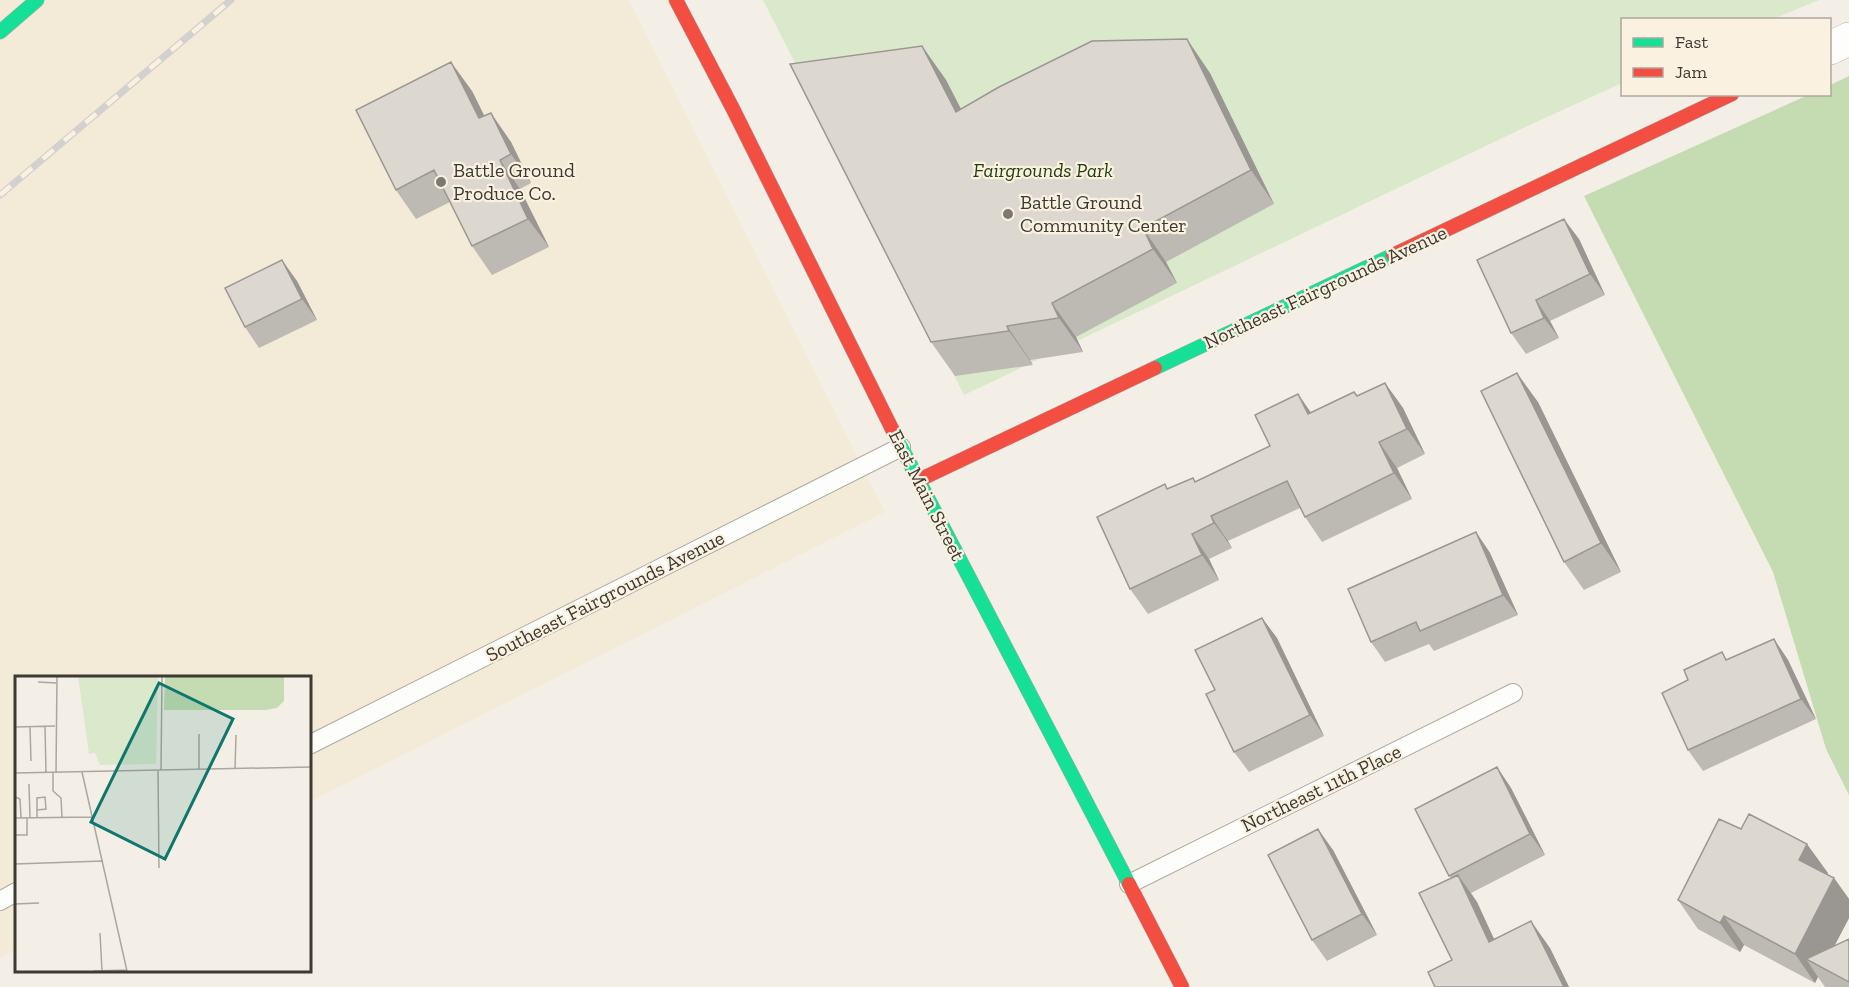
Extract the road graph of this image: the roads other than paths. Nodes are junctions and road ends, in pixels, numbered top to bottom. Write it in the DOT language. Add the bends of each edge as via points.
graph roads {
  1 [pos="37,0"];
  2 [pos="676,0"];
  3 [pos="0,32"];
  4 [pos="1849,39"];
  5 [pos="1831,48"];
  6 [pos="1728,96"];
  7 [pos="901,447"];
  8 [pos="919,480"];
  9 [pos="1513,693"];
  10 [pos="310,744"];
  11 [pos="1129,884"];
  12 [pos="15,893"];
  13 [pos="0,901"];
  14 [pos="1182,987"];
  1 -- 3 [label="main road"];
  2 -- 7 [label="main road, East Main Street"];
  4 -- 5 [label="street"];
  6 -- 8 [label="main road, Northeast Fairgrounds Avenue"];
  7 -- 8 [label="main road, East Main Street"];
  7 -- 10 [label="lane, Southeast Fairgrounds Avenue"];
  8 -- 11 [label="main road, East Main Street"];
  9 -- 11 [label="lane, Northeast 11th Place"];
  11 -- 14 [label="main road, East Main Street"];
  12 -- 13 [label="lane"];
}
